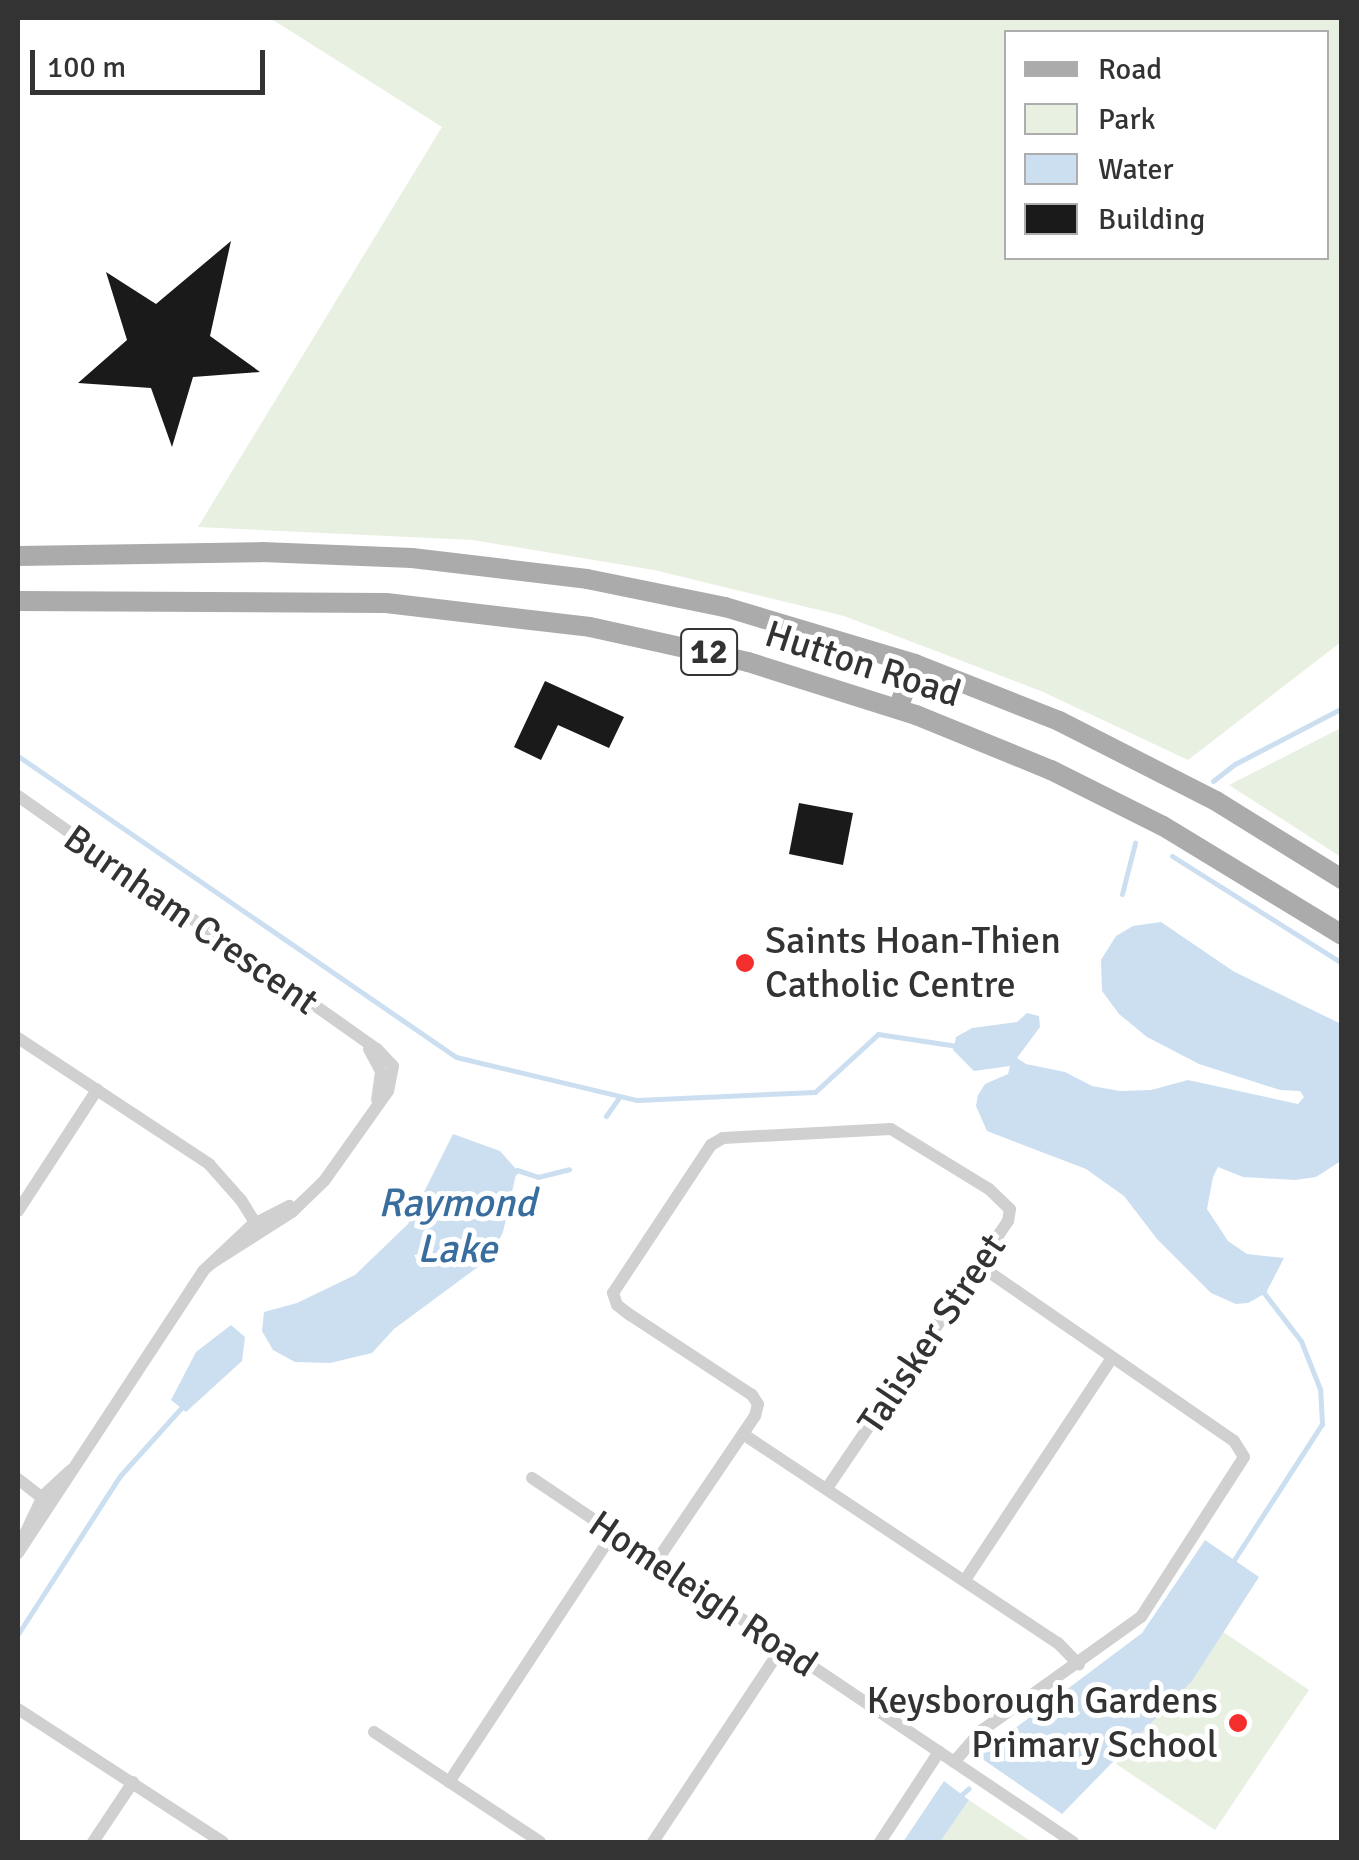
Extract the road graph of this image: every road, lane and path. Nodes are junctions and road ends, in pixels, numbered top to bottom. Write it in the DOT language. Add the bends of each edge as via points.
graph roads {
  1 [pos="18,556"];
  2 [pos="18,602"];
  3 [pos="916,664"];
  4 [pos="898,708"];
  5 [pos="18,796"];
  6 [pos="1342,880"];
  7 [pos="1342,935"];
  8 [pos="18,1038"];
  9 [pos="97,1090"];
  10 [pos="18,1210"];
  11 [pos="256,1226"];
  12 [pos="980,1264"];
  13 [pos="1112,1358"];
  14 [pos="743,1434"];
  15 [pos="532,1478"];
  16 [pos="18,1479"];
  17 [pos="18,1488"];
  18 [pos="827,1488"];
  19 [pos="43,1500"];
  20 [pos="613,1533"];
  21 [pos="18,1551"];
  22 [pos="656,1562"];
  23 [pos="965,1580"];
  24 [pos="782,1647"];
  25 [pos="1079,1665"];
  26 [pos="18,1708"];
  27 [pos="374,1732"];
  28 [pos="940,1752"];
  29 [pos="954,1762"];
  30 [pos="133,1782"];
  31 [pos="449,1782"];
  32 [pos="93,1842"];
  33 [pos="223,1842"];
  34 [pos="540,1842"];
  35 [pos="653,1842"];
  36 [pos="880,1842"];
  37 [pos="1073,1842"];
  1 -- 3 [label="main road, Hutton Road / 12" via="313,553 500,566 725,607"];
  2 -- 4 [label="main road, Hutton Road / 12" via="327,600 530,618 696,649"];
  3 -- 4 [label="main road"];
  3 -- 6 [label="main road, Hutton Road / 12" via="1131,756"];
  4 -- 7 [label="main road, Hutton Road / 12" via="1114,800"];
  5 -- 11 [label="street, Burnham Crescent" via="364,1043 380,1066 377,1102 324,1181 280,1220"];
  8 -- 9 [label="street"];
  9 -- 10 [label="street"];
  9 -- 11 [label="street" via="209,1164"];
  11 -- 19 [label="street, Burnham Crescent" via="233,1252 212,1262 64,1488"];
  12 -- 13 [label="street"];
  12 -- 14 [label="street, Talisker Street" via="1008,1221 1007,1204 892,1130 723,1138 711,1145 613,1293 630,1315 752,1395 758,1404"];
  12 -- 18 [label="street, Talisker Street"];
  13 -- 23 [label="street"];
  13 -- 25 [label="street" via="1234,1441 1244,1457 1142,1618"];
  14 -- 18 [label="street"];
  14 -- 22 [label="street, Talisker Street"];
  15 -- 20 [label="street, Homeleigh Road"];
  16 -- 19 [label="street"];
  17 -- 19 [label="street"];
  18 -- 23 [label="street"];
  19 -- 21 [label="street, Burnham Crescent" via="31,1538"];
  20 -- 22 [label="street, Homeleigh Road"];
  20 -- 31 [label="street"];
  22 -- 24 [label="street, Homeleigh Road"];
  23 -- 25 [label="street"];
  24 -- 28 [label="street, Homeleigh Road"];
  24 -- 35 [label="street"];
  25 -- 29 [label="street" via="981,1731"];
  26 -- 30 [label="street"];
  27 -- 31 [label="street"];
  28 -- 29 [label="street, Homeleigh Road"];
  28 -- 36 [label="street"];
  29 -- 37 [label="street, Homeleigh Road"];
  30 -- 32 [label="street"];
  30 -- 33 [label="street"];
  31 -- 34 [label="street"];
}
